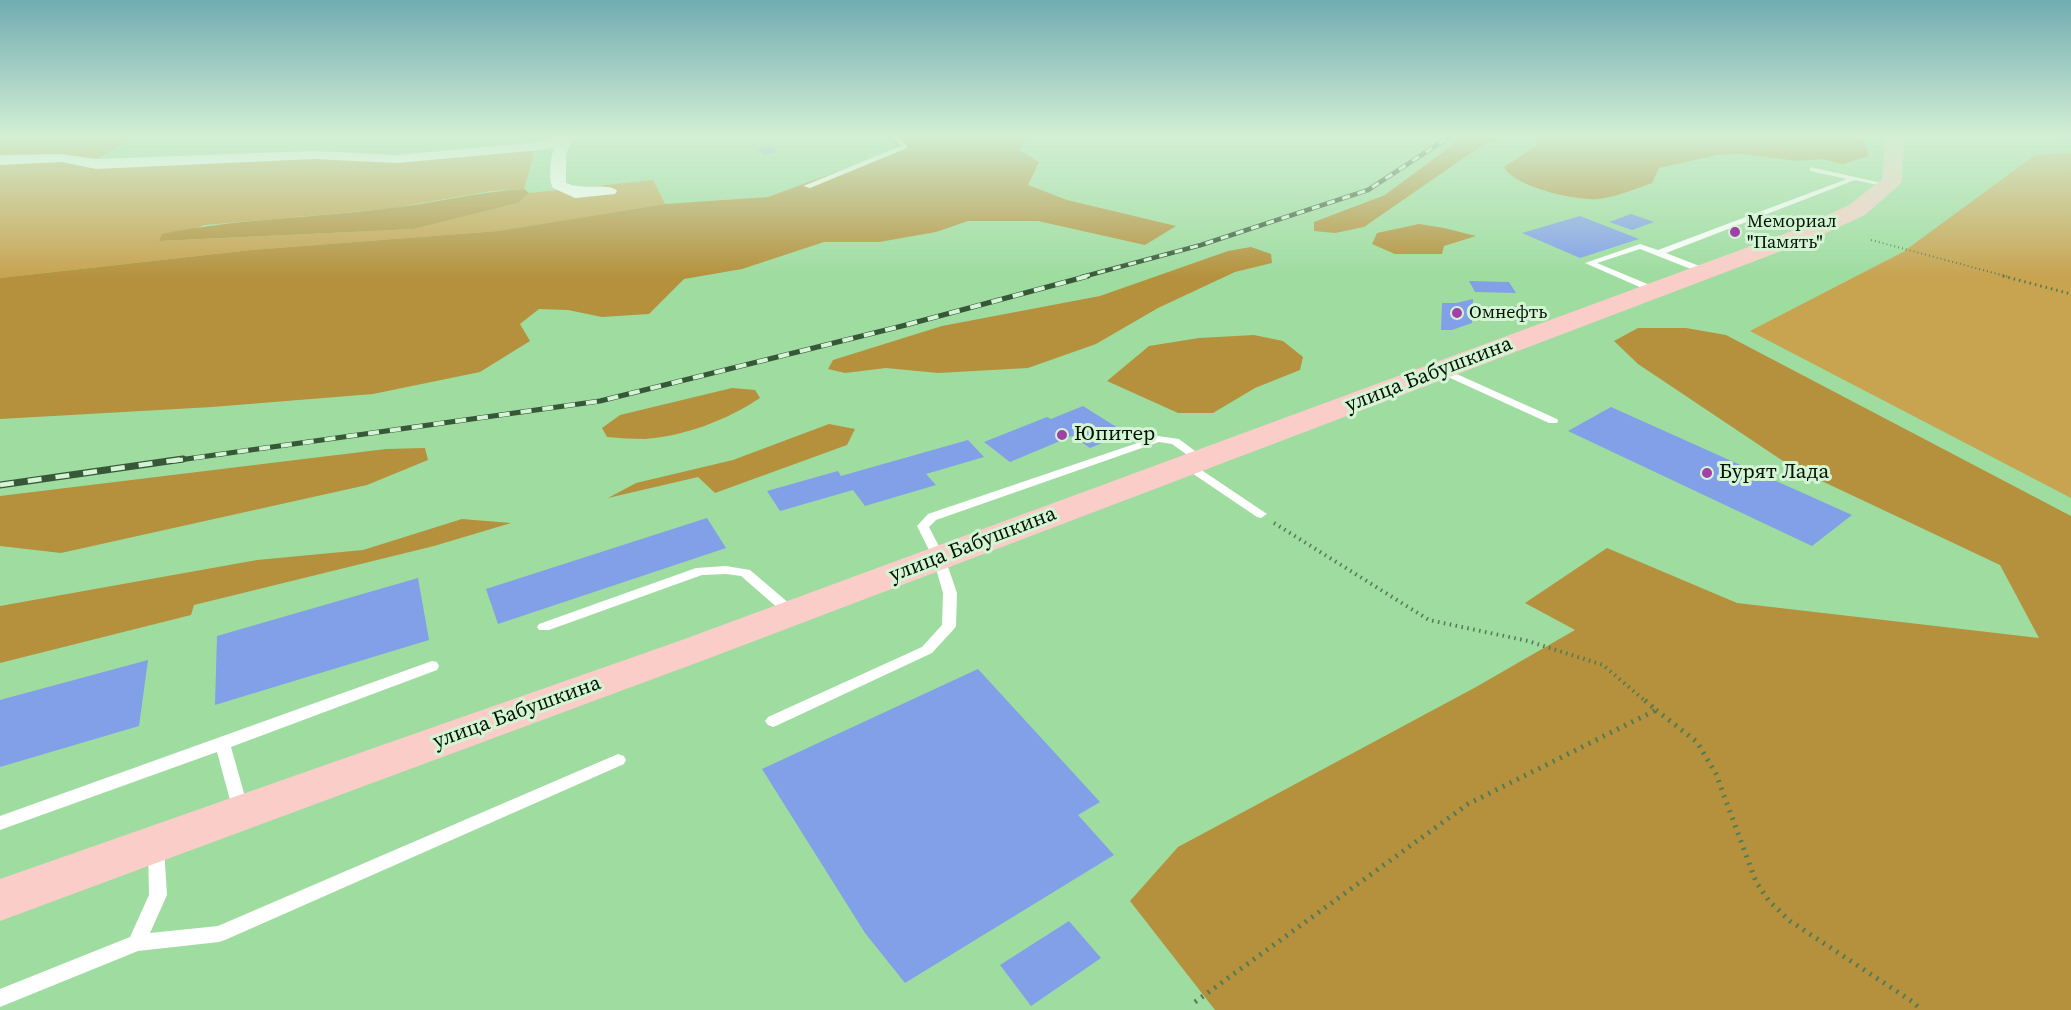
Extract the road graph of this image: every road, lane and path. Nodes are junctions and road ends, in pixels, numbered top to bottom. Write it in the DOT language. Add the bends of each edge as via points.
graph roads {
  1 [pos="558,182"];
  2 [pos="817,182"];
  3 [pos="1871,182"];
  4 [pos="807,186"];
  5 [pos="609,191"];
  6 [pos="1871,240"];
  7 [pos="1659,254"];
  8 [pos="1704,271"];
  9 [pos="1654,290"];
  10 [pos="2071,294"];
  11 [pos="1441,370"];
  12 [pos="1553,421"];
  13 [pos="1194,463"];
  14 [pos="1261,514"];
  15 [pos="939,558"];
  16 [pos="792,613"];
  17 [pos="544,627"];
  18 [pos="432,666"];
  19 [pos="1656,710"];
  20 [pos="773,721"];
  21 [pos="222,744"];
  22 [pos="618,760"];
  23 [pos="242,812"];
  24 [pos="0,823"];
  25 [pos="156,846"];
  26 [pos="0,900"];
  27 [pos="137,943"];
  28 [pos="0,998"];
  29 [pos="1195,1002"];
  30 [pos="1921,1010"];
  1 -- 5 [label="street" via="575,193"];
  2 -- 4 [label="lane"];
  3 -- 7 [label="lane"];
  3 -- 8 [label="main road, улица Бабушкина" via="1862,206 1844,217"];
  6 -- 10 [label="path"];
  7 -- 8 [label="lane"];
  7 -- 9 [label="lane" via="1640,246 1589,262"];
  8 -- 9 [label="main road, улица Бабушкина"];
  9 -- 11 [label="main road, улица Бабушкина"];
  11 -- 12 [label="lane"];
  11 -- 13 [label="main road, улица Бабушкина"];
  13 -- 14 [label="lane"];
  13 -- 15 [label="main road, улица Бабушкина"];
  14 -- 19 [label="path" via="1429,620 1528,641 1603,665"];
  15 -- 16 [label="main road, улица Бабушкина"];
  15 -- 20 [label="lane" via="950,593 950,626 927,650"];
  16 -- 17 [label="lane" via="745,573 726,570 701,572"];
  16 -- 23 [label="main road, улица Бабушкина"];
  18 -- 21 [label="lane"];
  19 -- 29 [label="path" via="1468,804"];
  19 -- 30 [label="path" via="1697,742 1716,774 1756,882 1769,901 1790,921"];
  21 -- 23 [label="lane"];
  21 -- 24 [label="lane"];
  22 -- 27 [label="lane" via="219,934"];
  23 -- 25 [label="main road, улица Бабушкина"];
  25 -- 26 [label="main road, улица Бабушкина"];
  25 -- 27 [label="lane" via="158,895"];
  27 -- 28 [label="lane"];
}
